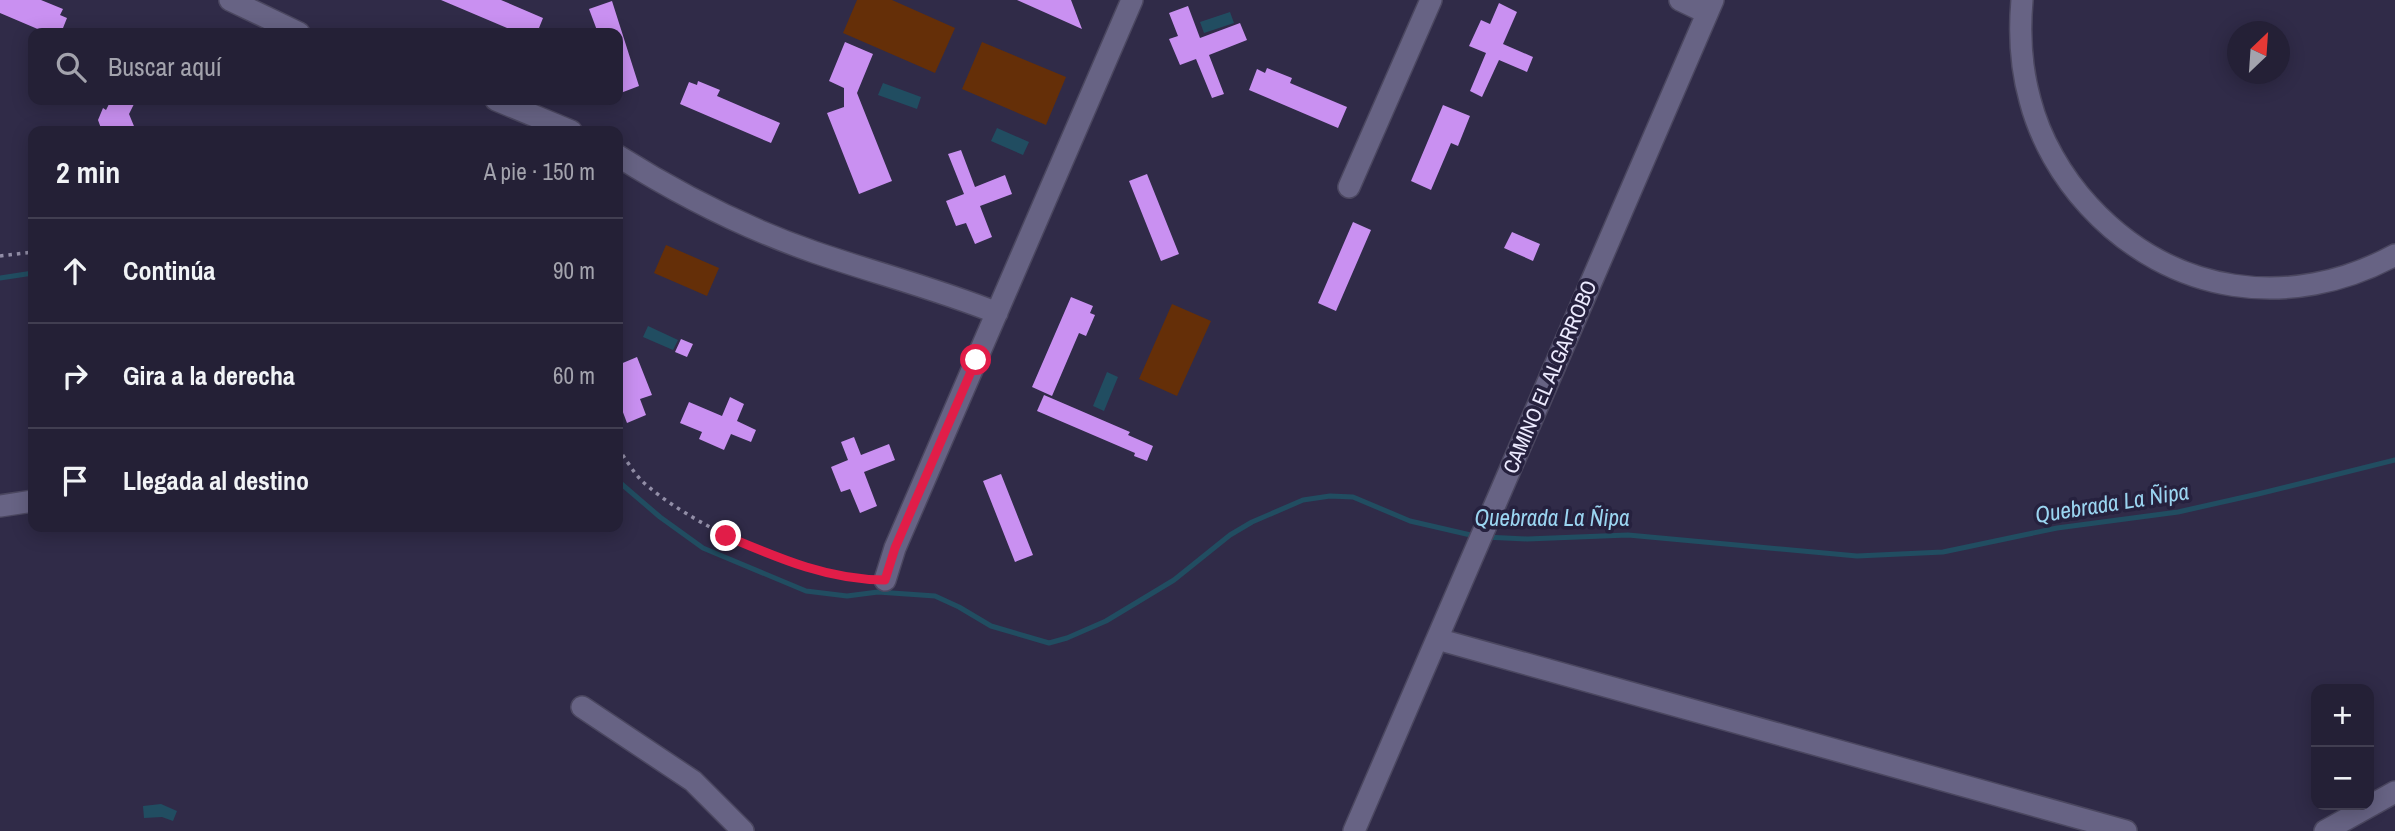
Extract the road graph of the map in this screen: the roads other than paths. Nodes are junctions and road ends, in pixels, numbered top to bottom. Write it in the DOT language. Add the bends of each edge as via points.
graph roads {
  1 [pos="230,0"];
  2 [pos="1132,0"];
  3 [pos="1431,0"];
  4 [pos="1679,0"];
  5 [pos="2021,0"];
  6 [pos="1710,6"];
  7 [pos="289,28"];
  8 [pos="508,105"];
  9 [pos="559,126"];
  10 [pos="623,159"];
  11 [pos="1349,187"];
  12 [pos="2395,255"];
  13 [pos="997,313"];
  14 [pos="28,502"];
  15 [pos="0,506"];
  16 [pos="885,580"];
  17 [pos="1437,639"];
  18 [pos="582,707"];
  19 [pos="2395,792"];
  20 [pos="743,831"];
  21 [pos="1354,831"];
  22 [pos="2126,831"];
  23 [pos="2325,831"];
  1 -- 7 [label="street"];
  2 -- 13 [label="street"];
  3 -- 11 [label="street"];
  4 -- 6 [label="street"];
  5 -- 12 [label="street" via="2024,76 2046,143 2083,199 2135,246 2196,277 2260,288 2330,281"];
  6 -- 17 [label="street, CAMINO EL ALGARROBO"];
  8 -- 9 [label="street"];
  10 -- 13 [label="street" via="661,184 761,232"];
  13 -- 16 [label="street"];
  14 -- 15 [label="street"];
  17 -- 21 [label="street, CAMINO EL ALGARROBO"];
  17 -- 22 [label="street"];
  18 -- 20 [label="street" via="694,781"];
  19 -- 23 [label="street"];
}
